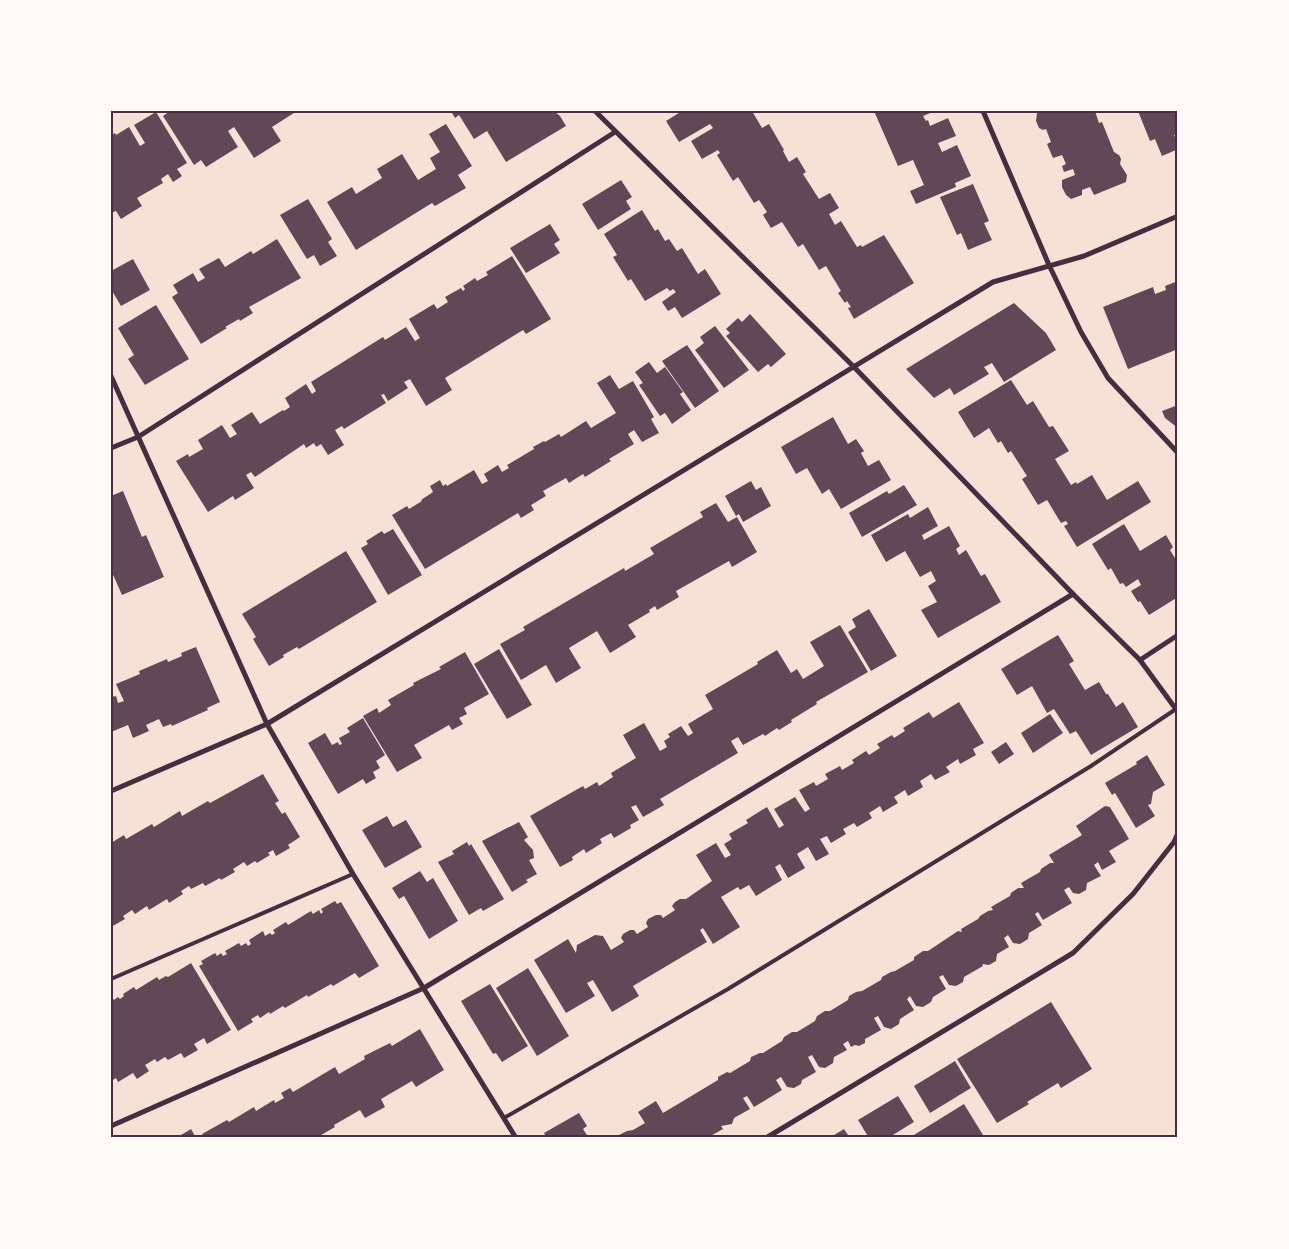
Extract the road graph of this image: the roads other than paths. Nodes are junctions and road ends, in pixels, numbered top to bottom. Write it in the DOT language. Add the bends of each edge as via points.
graph roads {
  1 [pos="595,111"];
  2 [pos="983,111"];
  3 [pos="615,132"];
  4 [pos="1178,216"];
  5 [pos="1049,265"];
  6 [pos="853,366"];
  7 [pos="111,376"];
  8 [pos="138,437"];
  9 [pos="111,448"];
  10 [pos="1178,452"];
  11 [pos="1073,594"];
  12 [pos="1178,635"];
  13 [pos="1140,660"];
  14 [pos="1177,711"];
  15 [pos="267,724"];
  16 [pos="111,791"];
  17 [pos="1178,833"];
  18 [pos="353,874"];
  19 [pos="111,979"];
  20 [pos="424,988"];
  21 [pos="504,1118"];
  22 [pos="111,1126"];
  23 [pos="516,1138"];
  24 [pos="766,1138"];
  1 -- 3 [label="street"];
  2 -- 5 [label="street"];
  3 -- 6 [label="street"];
  3 -- 8 [label="street"];
  4 -- 5 [label="street" via="1084,256"];
  5 -- 6 [label="street" via="993,282"];
  5 -- 10 [label="street" via="1081,332 1108,378"];
  6 -- 11 [label="street"];
  6 -- 15 [label="street"];
  7 -- 8 [label="street"];
  8 -- 9 [label="street"];
  8 -- 15 [label="street"];
  11 -- 13 [label="street"];
  11 -- 20 [label="street"];
  12 -- 13 [label="street"];
  13 -- 14 [label="street"];
  14 -- 21 [label="lane" via="728,989"];
  15 -- 16 [label="street"];
  15 -- 18 [label="street"];
  17 -- 24 [label="street" via="1133,894 1073,953"];
  18 -- 19 [label="lane"];
  18 -- 20 [label="street"];
  20 -- 21 [label="street"];
  20 -- 22 [label="street"];
  21 -- 23 [label="street"];
}
